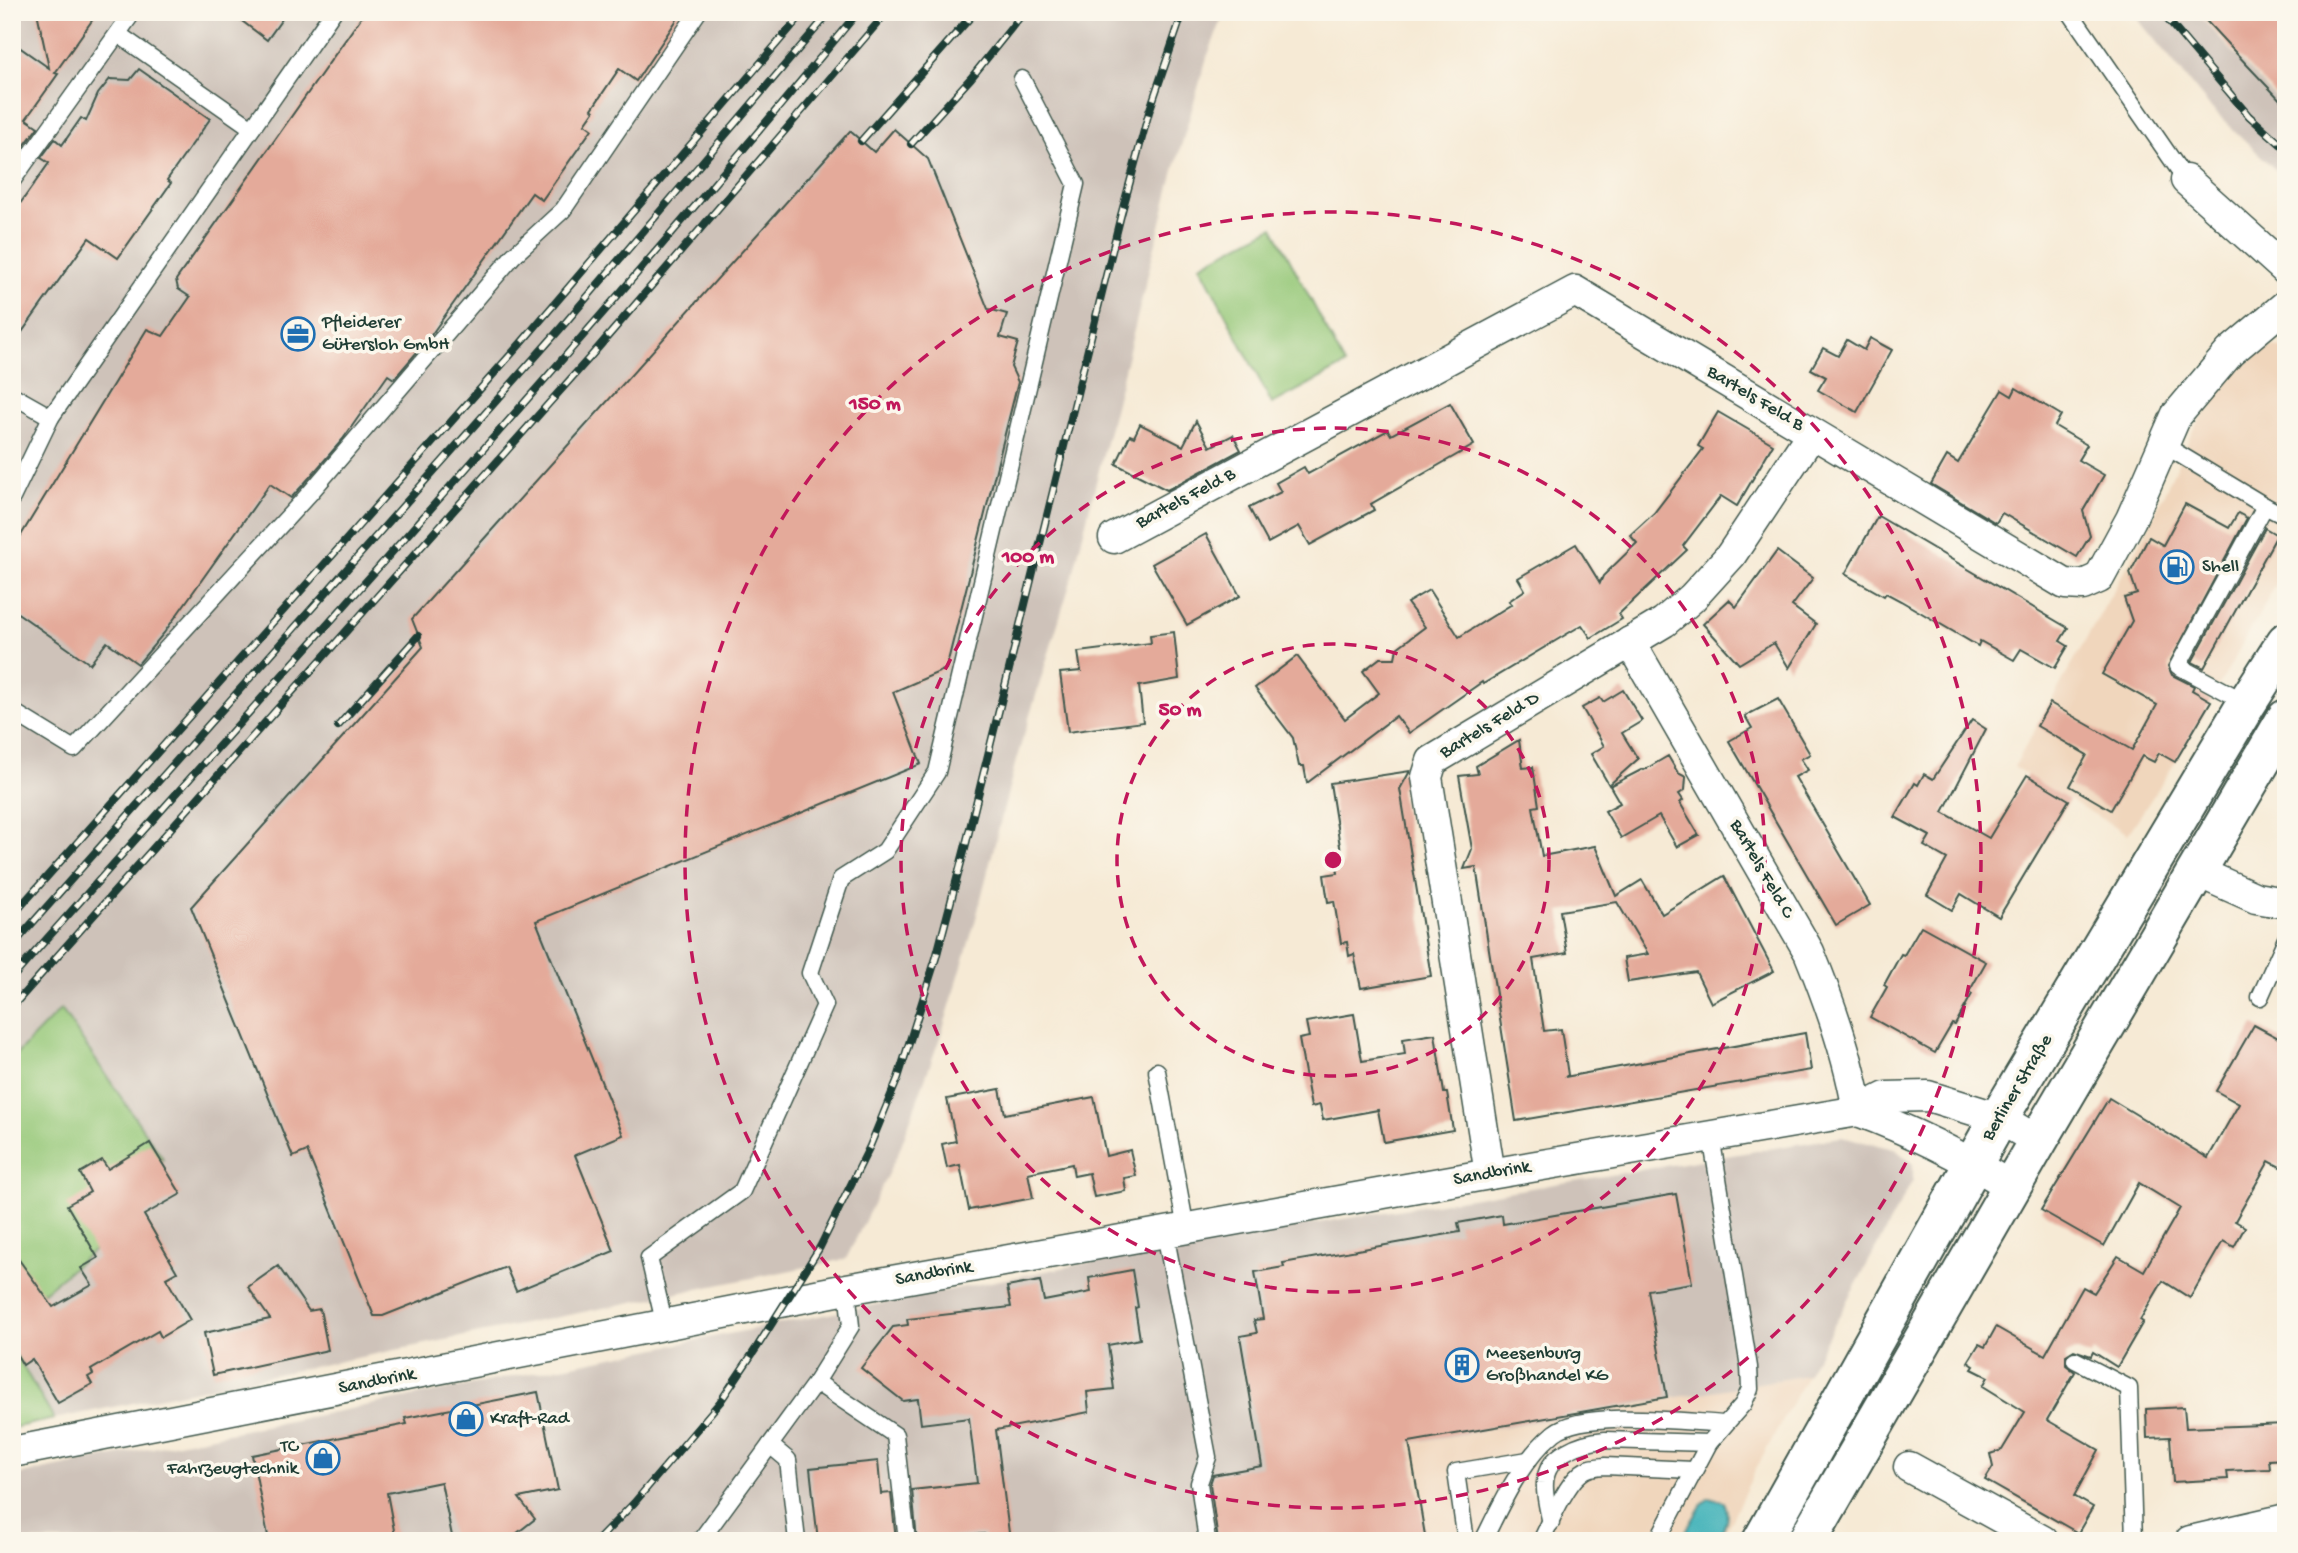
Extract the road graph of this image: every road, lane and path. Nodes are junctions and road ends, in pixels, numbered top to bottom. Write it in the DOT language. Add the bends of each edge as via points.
graph roads {
  1 [pos="133,12"];
  2 [pos="333,12"];
  3 [pos="698,12"];
  4 [pos="2070,12"];
  5 [pos="118,34"];
  6 [pos="1023,79"];
  7 [pos="252,128"];
  8 [pos="2186,180"];
  9 [pos="12,181"];
  10 [pos="2286,270"];
  11 [pos="2286,305"];
  12 [pos="12,395"];
  13 [pos="51,417"];
  14 [pos="1812,433"];
  15 [pos="2164,445"];
  16 [pos="12,498"];
  17 [pos="2265,506"];
  18 [pos="2286,517"];
  19 [pos="1114,538"];
  20 [pos="1630,642"];
  21 [pos="2286,642"];
  22 [pos="2247,704"];
  23 [pos="12,711"];
  24 [pos="2286,719"];
  25 [pos="2198,872"];
  26 [pos="2286,903"];
  27 [pos="2286,939"];
  28 [pos="2260,997"];
  29 [pos="1157,1071"];
  30 [pos="1858,1111"];
  31 [pos="1999,1118"];
  32 [pos="1711,1136"];
  33 [pos="2038,1141"];
  34 [pos="1973,1163"];
  35 [pos="1490,1174"];
  36 [pos="2012,1186"];
  37 [pos="1176,1231"];
  38 [pos="847,1289"];
  39 [pos="665,1326"];
  40 [pos="2075,1360"];
  41 [pos="816,1382"];
  42 [pos="1725,1424"];
  43 [pos="1709,1443"];
  44 [pos="770,1445"];
  45 [pos="12,1452"];
  46 [pos="1528,1460"];
  47 [pos="1909,1467"];
  48 [pos="1693,1470"];
  49 [pos="2286,1520"];
  50 [pos="1550,1522"];
  51 [pos="700,1541"];
  52 [pos="797,1541"];
  53 [pos="907,1541"];
  54 [pos="1207,1541"];
  55 [pos="1466,1541"];
  56 [pos="1483,1541"];
  57 [pos="1541,1541"];
  58 [pos="1657,1541"];
  59 [pos="1762,1541"];
  60 [pos="1807,1541"];
  61 [pos="2043,1541"];
  62 [pos="2134,1541"];
  63 [pos="2190,1541"];
  1 -- 5 [label="lane"];
  2 -- 7 [label="lane"];
  3 -- 23 [label="lane" via="563,210 513,256 310,493 74,749"];
  4 -- 8 [label="lane"];
  5 -- 7 [label="lane"];
  5 -- 9 [label="lane"];
  6 -- 39 [label="lane" via="1076,184 937,772 885,851 841,879 810,973 825,1005 742,1191 649,1258"];
  7 -- 13 [label="lane"];
  8 -- 10 [label="street"];
  11 -- 15 [label="street, Bartels Feld B" via="2230,352 2176,416"];
  12 -- 13 [label="lane"];
  13 -- 16 [label="lane"];
  14 -- 15 [label="street, Bartels Feld B" via="2065,584 2083,585 2099,578"];
  14 -- 19 [label="street, Bartels Feld B" via="1575,291"];
  14 -- 20 [label="street, Bartels Feld D" via="1731,555 1692,598"];
  15 -- 17 [label="lane"];
  17 -- 18 [label="lane"];
  17 -- 22 [label="lane" via="2178,666"];
  20 -- 30 [label="street, Bartels Feld C" via="1809,952 1852,1074"];
  20 -- 35 [label="street, Bartels Feld D" via="1432,761 1427,777"];
  21 -- 22 [label="main road, Berliner Straße"];
  22 -- 31 [label="main road, Berliner Straße"];
  24 -- 25 [label="main road"];
  25 -- 26 [label="street" via="2256,898"];
  25 -- 33 [label="main road"];
  27 -- 28 [label="lane"];
  29 -- 37 [label="lane"];
  30 -- 31 [label="street, Sandbrink" via="1886,1097 1928,1096"];
  30 -- 32 [label="street, Sandbrink"];
  30 -- 34 [label="street"];
  31 -- 33 [label="street, Sandbrink"];
  31 -- 34 [label="main road, Berliner Straße"];
  32 -- 35 [label="street, Sandbrink"];
  32 -- 42 [label="lane" via="1749,1367 1750,1389"];
  33 -- 36 [label="main road"];
  34 -- 36 [label="street"];
  34 -- 59 [label="main road, Berliner Straße"];
  35 -- 37 [label="street, Sandbrink"];
  36 -- 60 [label="main road"];
  37 -- 38 [label="street, Sandbrink"];
  37 -- 54 [label="lane" via="1208,1457 1199,1483"];
  38 -- 39 [label="street, Sandbrink"];
  38 -- 41 [label="lane" via="851,1326"];
  39 -- 45 [label="street, Sandbrink"];
  40 -- 62 [label="lane" via="2129,1388"];
  41 -- 44 [label="lane"];
  41 -- 53 [label="lane" via="895,1435"];
  42 -- 43 [label="lane"];
  42 -- 46 [label="lane" via="1624,1419 1578,1423 1556,1432"];
  43 -- 48 [label="lane"];
  43 -- 50 [label="lane" via="1605,1440 1575,1446 1554,1462 1546,1476"];
  44 -- 51 [label="lane"];
  44 -- 52 [label="lane" via="788,1460"];
  46 -- 55 [label="lane" via="1456,1472"];
  46 -- 56 [label="lane"];
  47 -- 61 [label="street"];
  48 -- 50 [label="lane" via="1592,1467 1572,1482"];
  48 -- 58 [label="lane"];
  49 -- 63 [label="street"];
  50 -- 57 [label="lane"];
}
